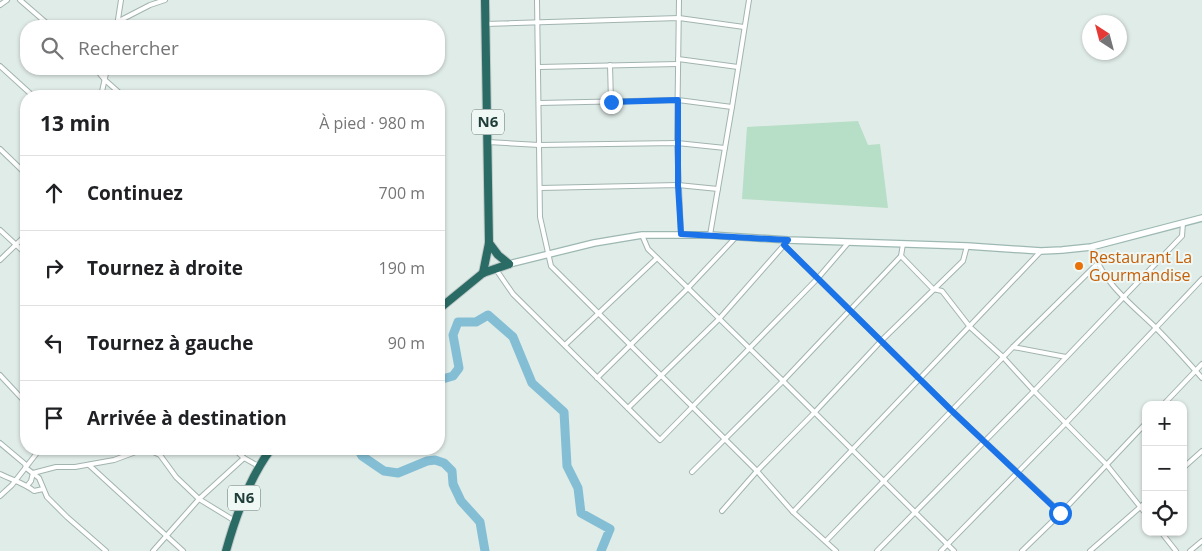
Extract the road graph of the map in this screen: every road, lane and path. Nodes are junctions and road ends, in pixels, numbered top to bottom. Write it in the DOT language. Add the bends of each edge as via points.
graph roads {
  1 [pos="7,0"];
  2 [pos="20,0"];
  3 [pos="121,0"];
  4 [pos="166,0"];
  5 [pos="485,0"];
  6 [pos="537,0"];
  7 [pos="679,0"];
  8 [pos="748,0"];
  9 [pos="0,5"];
  10 [pos="679,18"];
  11 [pos="43,20"];
  12 [pos="118,20"];
  13 [pos="124,20"];
  14 [pos="538,23"];
  15 [pos="485,24"];
  16 [pos="744,27"];
  17 [pos="678,58"];
  18 [pos="678,64"];
  19 [pos="610,65"];
  20 [pos="0,66"];
  21 [pos="539,67"];
  22 [pos="738,68"];
  23 [pos="101,75"];
  24 [pos="106,75"];
  25 [pos="105,80"];
  26 [pos="26,90"];
  27 [pos="102,90"];
  28 [pos="116,90"];
  29 [pos="678,100"];
  30 [pos="611,102"];
  31 [pos="539,104"];
  32 [pos="732,107"];
  33 [pos="488,142"];
  34 [pos="677,143"];
  35 [pos="539,145"];
  36 [pos="725,148"];
  37 [pos="0,150"];
  38 [pos="20,168"];
  39 [pos="678,185"];
  40 [pos="540,188"];
  41 [pos="718,189"];
  42 [pos="1202,218"];
  43 [pos="1182,223"];
  44 [pos="0,230"];
  45 [pos="681,234"];
  46 [pos="642,235"];
  47 [pos="710,235"];
  48 [pos="736,237"];
  49 [pos="20,240"];
  50 [pos="786,242"];
  51 [pos="848,242"];
  52 [pos="489,243"];
  53 [pos="16,244"];
  54 [pos="903,244"];
  55 [pos="967,246"];
  56 [pos="1091,247"];
  57 [pos="20,248"];
  58 [pos="1041,251"];
  59 [pos="548,254"];
  60 [pos="901,256"];
  61 [pos="657,258"];
  62 [pos="0,260"];
  63 [pos="509,264"];
  64 [pos="1097,264"];
  65 [pos="496,268"];
  66 [pos="483,273"];
  67 [pos="818,278"];
  68 [pos="1202,279"];
  69 [pos="688,288"];
  70 [pos="933,289"];
  71 [pos="1123,297"];
  72 [pos="445,304"];
  73 [pos="850,308"];
  74 [pos="599,314"];
  75 [pos="719,319"];
  76 [pos="970,327"];
  77 [pos="1156,328"];
  78 [pos="881,341"];
  79 [pos="565,345"];
  80 [pos="630,346"];
  81 [pos="1013,347"];
  82 [pos="749,348"];
  83 [pos="1003,357"];
  84 [pos="1066,357"];
  85 [pos="1202,364"];
  86 [pos="1195,371"];
  87 [pos="0,375"];
  88 [pos="661,376"];
  89 [pos="598,378"];
  90 [pos="1202,378"];
  91 [pos="920,379"];
  92 [pos="783,381"];
  93 [pos="1034,391"];
  94 [pos="20,397"];
  95 [pos="1167,401"];
  96 [pos="628,408"];
  97 [pos="692,408"];
  98 [pos="951,410"];
  99 [pos="814,413"];
  100 [pos="1066,424"];
  101 [pos="1142,427"];
  102 [pos="726,439"];
  103 [pos="984,441"];
  104 [pos="0,443"];
  105 [pos="852,449"];
  106 [pos="1202,451"];
  107 [pos="36,455"];
  108 [pos="128,455"];
  109 [pos="160,455"];
  110 [pos="241,455"];
  111 [pos="267,455"];
  112 [pos="244,458"];
  113 [pos="88,464"];
  114 [pos="1106,464"];
  115 [pos="1187,464"];
  116 [pos="260,467"];
  117 [pos="26,468"];
  118 [pos="756,470"];
  119 [pos="33,472"];
  120 [pos="692,472"];
  121 [pos="1017,472"];
  122 [pos="0,474"];
  123 [pos="16,480"];
  124 [pos="883,481"];
  125 [pos="27,486"];
  126 [pos="43,489"];
  127 [pos="0,496"];
  128 [pos="199,499"];
  129 [pos="1140,507"];
  130 [pos="1142,509"];
  131 [pos="722,511"];
  132 [pos="793,512"];
  133 [pos="916,513"];
  134 [pos="1060,513"];
  135 [pos="235,521"];
  136 [pos="165,536"];
  137 [pos="1164,536"];
  138 [pos="826,541"];
  139 [pos="1202,541"];
  140 [pos="948,545"];
  141 [pos="106,551"];
  142 [pos="153,551"];
  143 [pos="183,551"];
  144 [pos="226,551"];
  145 [pos="836,551"];
  146 [pos="877,551"];
  147 [pos="941,551"];
  148 [pos="954,551"];
  149 [pos="1022,551"];
  150 [pos="1090,551"];
  151 [pos="1176,551"];
  152 [pos="1190,551"];
  1 -- 9 [label="street"];
  2 -- 11 [label="street"];
  3 -- 12 [label="street"];
  4 -- 13 [label="street"];
  5 -- 15 [label="highway, N6"];
  6 -- 14 [label="street"];
  7 -- 10 [label="street"];
  8 -- 16 [label="street"];
  10 -- 14 [label="street"];
  10 -- 16 [label="street"];
  10 -- 17 [label="street"];
  14 -- 15 [label="street"];
  14 -- 21 [label="street"];
  15 -- 33 [label="highway, N6"];
  16 -- 22 [label="street"];
  17 -- 18 [label="street"];
  17 -- 22 [label="street"];
  18 -- 19 [label="street"];
  18 -- 29 [label="street"];
  19 -- 21 [label="street"];
  19 -- 30 [label="street"];
  20 -- 26 [label="street"];
  21 -- 31 [label="street"];
  22 -- 32 [label="street"];
  23 -- 25 [label="street"];
  24 -- 25 [label="street"];
  25 -- 27 [label="street"];
  25 -- 28 [label="street"];
  29 -- 30 [label="street"];
  29 -- 32 [label="street"];
  29 -- 34 [label="street"];
  30 -- 31 [label="street"];
  31 -- 35 [label="street"];
  32 -- 36 [label="street"];
  33 -- 35 [label="street"];
  33 -- 52 [label="highway, N6"];
  34 -- 35 [label="street"];
  34 -- 36 [label="street"];
  34 -- 39 [label="street"];
  35 -- 40 [label="street"];
  36 -- 41 [label="street"];
  37 -- 38 [label="street"];
  39 -- 40 [label="street"];
  39 -- 41 [label="street"];
  39 -- 45 [label="street"];
  40 -- 59 [label="street" via="540,217"];
  41 -- 47 [label="street"];
  42 -- 43 [label="main road"];
  43 -- 56 [label="main road"];
  43 -- 71 [label="street" via="1182,236"];
  44 -- 53 [label="street"];
  45 -- 46 [label="main road"];
  45 -- 47 [label="main road"];
  46 -- 59 [label="main road"];
  46 -- 61 [label="street" via="648,249"];
  47 -- 48 [label="main road"];
  48 -- 50 [label="main road"];
  48 -- 69 [label="street"];
  49 -- 53 [label="street"];
  50 -- 51 [label="main road"];
  50 -- 67 [label="street"];
  50 -- 75 [label="street"];
  51 -- 54 [label="main road"];
  51 -- 67 [label="street"];
  52 -- 63 [label="highway"];
  52 -- 66 [label="highway, N6"];
  53 -- 57 [label="street"];
  53 -- 62 [label="street"];
  54 -- 55 [label="main road"];
  54 -- 60 [label="street"];
  55 -- 58 [label="main road"];
  55 -- 70 [label="street" via="963,261"];
  56 -- 58 [label="main road"];
  56 -- 64 [label="street"];
  58 -- 76 [label="street"];
  59 -- 63 [label="main road"];
  59 -- 74 [label="street" via="551,266"];
  60 -- 70 [label="street"];
  60 -- 73 [label="street"];
  61 -- 69 [label="street"];
  61 -- 74 [label="street"];
  63 -- 65 [label="highway"];
  64 -- 71 [label="street"];
  64 -- 81 [label="street"];
  65 -- 66 [label="highway"];
  65 -- 79 [label="street" via="513,294"];
  66 -- 72 [label="highway"];
  67 -- 73 [label="street"];
  67 -- 82 [label="street"];
  68 -- 77 [label="street"];
  69 -- 75 [label="street"];
  69 -- 80 [label="street"];
  70 -- 76 [label="street" via="942,291"];
  70 -- 78 [label="street"];
  71 -- 77 [label="street"];
  71 -- 84 [label="street"];
  73 -- 78 [label="street"];
  73 -- 92 [label="street"];
  74 -- 79 [label="street"];
  74 -- 80 [label="street"];
  75 -- 82 [label="street"];
  75 -- 88 [label="street"];
  76 -- 83 [label="street"];
  76 -- 91 [label="street"];
  77 -- 86 [label="street"];
  77 -- 100 [label="street"];
  78 -- 91 [label="street"];
  78 -- 99 [label="street"];
  79 -- 89 [label="street"];
  80 -- 88 [label="street"];
  80 -- 89 [label="street"];
  81 -- 83 [label="street"];
  81 -- 84 [label="street"];
  82 -- 92 [label="street"];
  82 -- 97 [label="street"];
  83 -- 93 [label="street"];
  83 -- 98 [label="street"];
  84 -- 93 [label="street"];
  85 -- 86 [label="street"];
  86 -- 90 [label="street"];
  86 -- 95 [label="street"];
  87 -- 94 [label="street"];
  88 -- 96 [label="street"];
  88 -- 97 [label="street"];
  89 -- 96 [label="street"];
  91 -- 98 [label="street"];
  91 -- 105 [label="street"];
  92 -- 99 [label="street"];
  92 -- 102 [label="street"];
  93 -- 100 [label="street"];
  93 -- 103 [label="street"];
  96 -- 97 [label="street" via="660,440"];
  97 -- 102 [label="street"];
  98 -- 103 [label="street"];
  98 -- 124 [label="street"];
  99 -- 105 [label="street"];
  99 -- 118 [label="street"];
  100 -- 114 [label="street"];
  100 -- 121 [label="street"];
  101 -- 114 [label="street"];
  102 -- 118 [label="street"];
  102 -- 120 [label="street"];
  103 -- 121 [label="street"];
  103 -- 133 [label="street"];
  104 -- 117 [label="street"];
  105 -- 124 [label="street"];
  105 -- 132 [label="street"];
  106 -- 115 [label="street"];
  107 -- 117 [label="street"];
  108 -- 113 [label="street"];
  109 -- 128 [label="street" via="176,477"];
  110 -- 112 [label="street"];
  111 -- 116 [label="highway, N6"];
  112 -- 116 [label="street"];
  112 -- 128 [label="street"];
  113 -- 119 [label="street"];
  113 -- 136 [label="street"];
  114 -- 129 [label="street"];
  114 -- 134 [label="street"];
  116 -- 135 [label="highway, N6"];
  117 -- 119 [label="street"];
  117 -- 123 [label="street"];
  118 -- 131 [label="street"];
  118 -- 132 [label="street"];
  119 -- 125 [label="street"];
  119 -- 126 [label="street"];
  121 -- 134 [label="street"];
  121 -- 140 [label="street"];
  122 -- 123 [label="street"];
  123 -- 125 [label="street"];
  123 -- 127 [label="street"];
  124 -- 133 [label="street"];
  124 -- 138 [label="street"];
  125 -- 126 [label="street" via="34,491"];
  126 -- 141 [label="street" via="67,518"];
  128 -- 135 [label="street"];
  128 -- 136 [label="street"];
  129 -- 130 [label="street"];
  129 -- 150 [label="street"];
  132 -- 138 [label="street"];
  133 -- 140 [label="street"];
  133 -- 146 [label="street"];
  134 -- 149 [label="street"];
  135 -- 144 [label="highway, N6"];
  136 -- 142 [label="street"];
  136 -- 143 [label="street"];
  137 -- 151 [label="street"];
  138 -- 145 [label="street"];
  139 -- 152 [label="street"];
  140 -- 147 [label="street"];
  140 -- 148 [label="street"];
}
